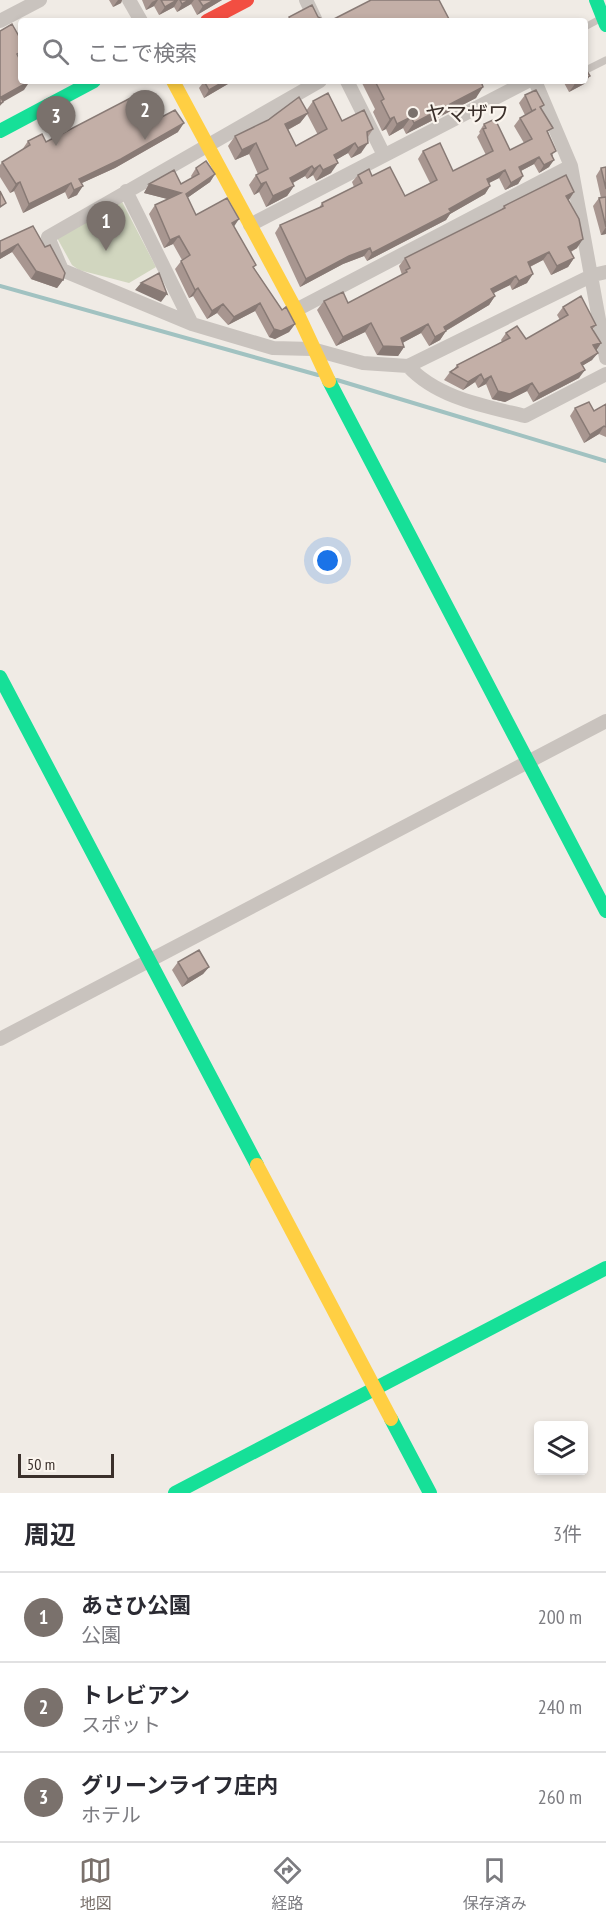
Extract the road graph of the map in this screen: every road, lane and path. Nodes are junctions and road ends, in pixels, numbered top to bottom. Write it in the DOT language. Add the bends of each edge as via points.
graph roads {
  1 [pos="39,0"];
  2 [pos="129,0"];
  3 [pos="247,0"];
  4 [pos="306,0"];
  5 [pos="596,0"];
  6 [pos="139,18"];
  7 [pos="213,18"];
  8 [pos="315,18"];
  9 [pos="0,21"];
  10 [pos="604,21"];
  11 [pos="588,26"];
  12 [pos="606,60"];
  13 [pos="588,69"];
  14 [pos="88,84"];
  15 [pos="175,84"];
  16 [pos="315,84"];
  17 [pos="348,84"];
  18 [pos="522,84"];
  19 [pos="536,84"];
  20 [pos="0,131"];
  21 [pos="208,145"];
  22 [pos="384,155"];
  23 [pos="571,166"];
  24 [pos="126,191"];
  25 [pos="250,225"];
  26 [pos="599,274"];
  27 [pos="296,310"];
  28 [pos="192,324"];
  29 [pos="312,349"];
  30 [pos="606,358"];
  31 [pos="408,366"];
  32 [pos="606,374"];
  33 [pos="0,677"];
  34 [pos="606,721"];
  35 [pos="528,761"];
  36 [pos="606,911"];
  37 [pos="149,961"];
  38 [pos="0,1039"];
  39 [pos="606,1268"];
  40 [pos="376,1389"];
  41 [pos="175,1493"];
  42 [pos="430,1493"];
  1 -- 9 [label="street"];
  2 -- 6 [label="street"];
  3 -- 7 [label="main road"];
  4 -- 8 [label="street"];
  5 -- 10 [label="main road"];
  10 -- 11 [label="lane"];
  12 -- 13 [label="lane"];
  14 -- 20 [label="main road"];
  15 -- 21 [label="main road"];
  16 -- 21 [label="street"];
  17 -- 22 [label="street"];
  18 -- 22 [label="street"];
  19 -- 23 [label="street"];
  21 -- 24 [label="street"];
  21 -- 25 [label="main road"];
  22 -- 25 [label="street"];
  23 -- 26 [label="street"];
  23 -- 27 [label="street"];
  24 -- 28 [label="street"];
  24 -- 28 [label="street" via="48,237 62,270"];
  25 -- 27 [label="main road"];
  26 -- 30 [label="street"];
  26 -- 31 [label="street"];
  27 -- 29 [label="main road"];
  28 -- 29 [label="street" via="273,348"];
  29 -- 31 [label="street" via="363,363"];
  29 -- 35 [label="main road"];
  31 -- 32 [label="street" via="465,402 525,416"];
  33 -- 37 [label="main road"];
  34 -- 35 [label="street"];
  35 -- 36 [label="main road"];
  35 -- 37 [label="street"];
  37 -- 38 [label="street"];
  37 -- 40 [label="main road"];
  39 -- 40 [label="main road"];
  40 -- 41 [label="main road"];
  40 -- 42 [label="main road"];
}
